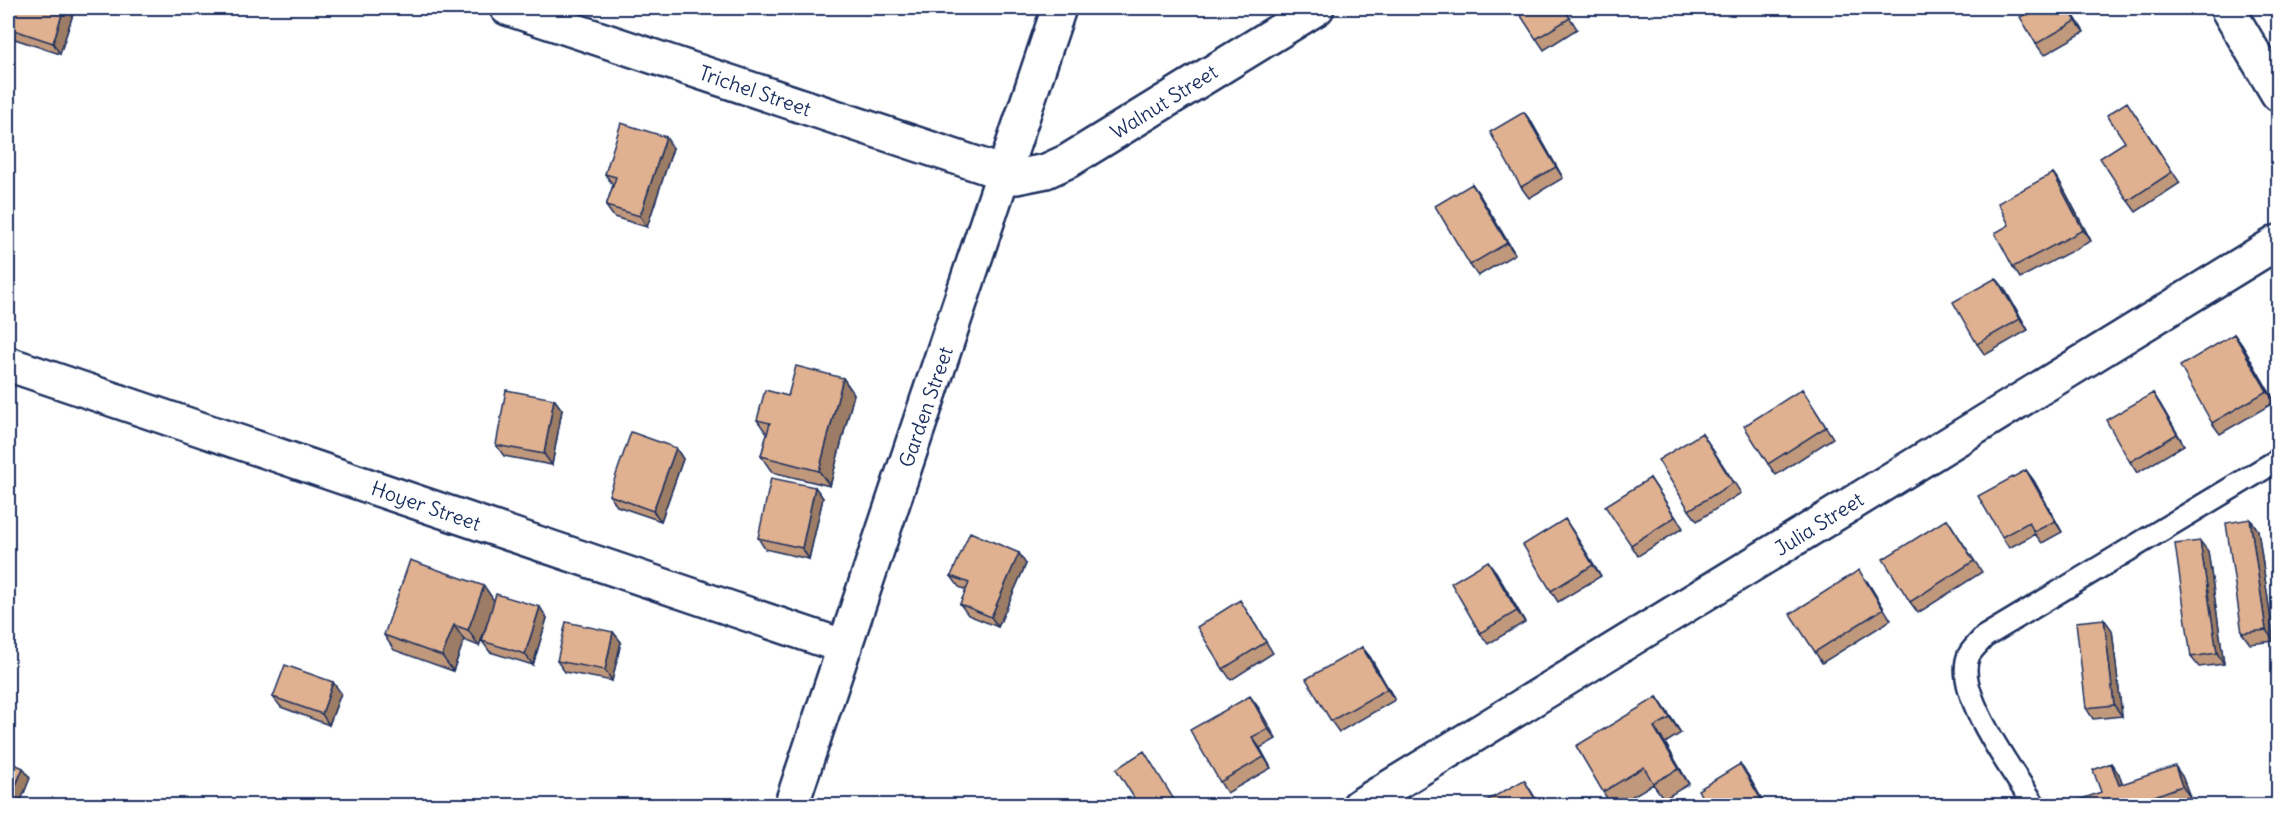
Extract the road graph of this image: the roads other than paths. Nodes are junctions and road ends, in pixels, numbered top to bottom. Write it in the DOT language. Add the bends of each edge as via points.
graph roads {
  1 [pos="507,8"];
  2 [pos="1059,8"];
  3 [pos="1317,8"];
  4 [pos="2227,8"];
  5 [pos="2278,94"];
  6 [pos="1004,174"];
  7 [pos="2278,242"];
  8 [pos="8,364"];
  9 [pos="2278,460"];
  10 [pos="845,647"];
  11 [pos="791,806"];
  12 [pos="1359,806"];
  13 [pos="2035,806"];
  1 -- 6 [label="street, Trichel Street"];
  2 -- 6 [label="street, Garden Street"];
  3 -- 6 [label="street, Walnut Street" via="1068,161 1029,175"];
  4 -- 5 [label="street"];
  6 -- 10 [label="street, Garden Street"];
  7 -- 12 [label="street, Julia Street"];
  8 -- 10 [label="street, Hoyer Street"];
  9 -- 13 [label="lane" via="1984,637 1969,655 1966,676 1976,711"];
  10 -- 11 [label="street, Garden Street"];
}
